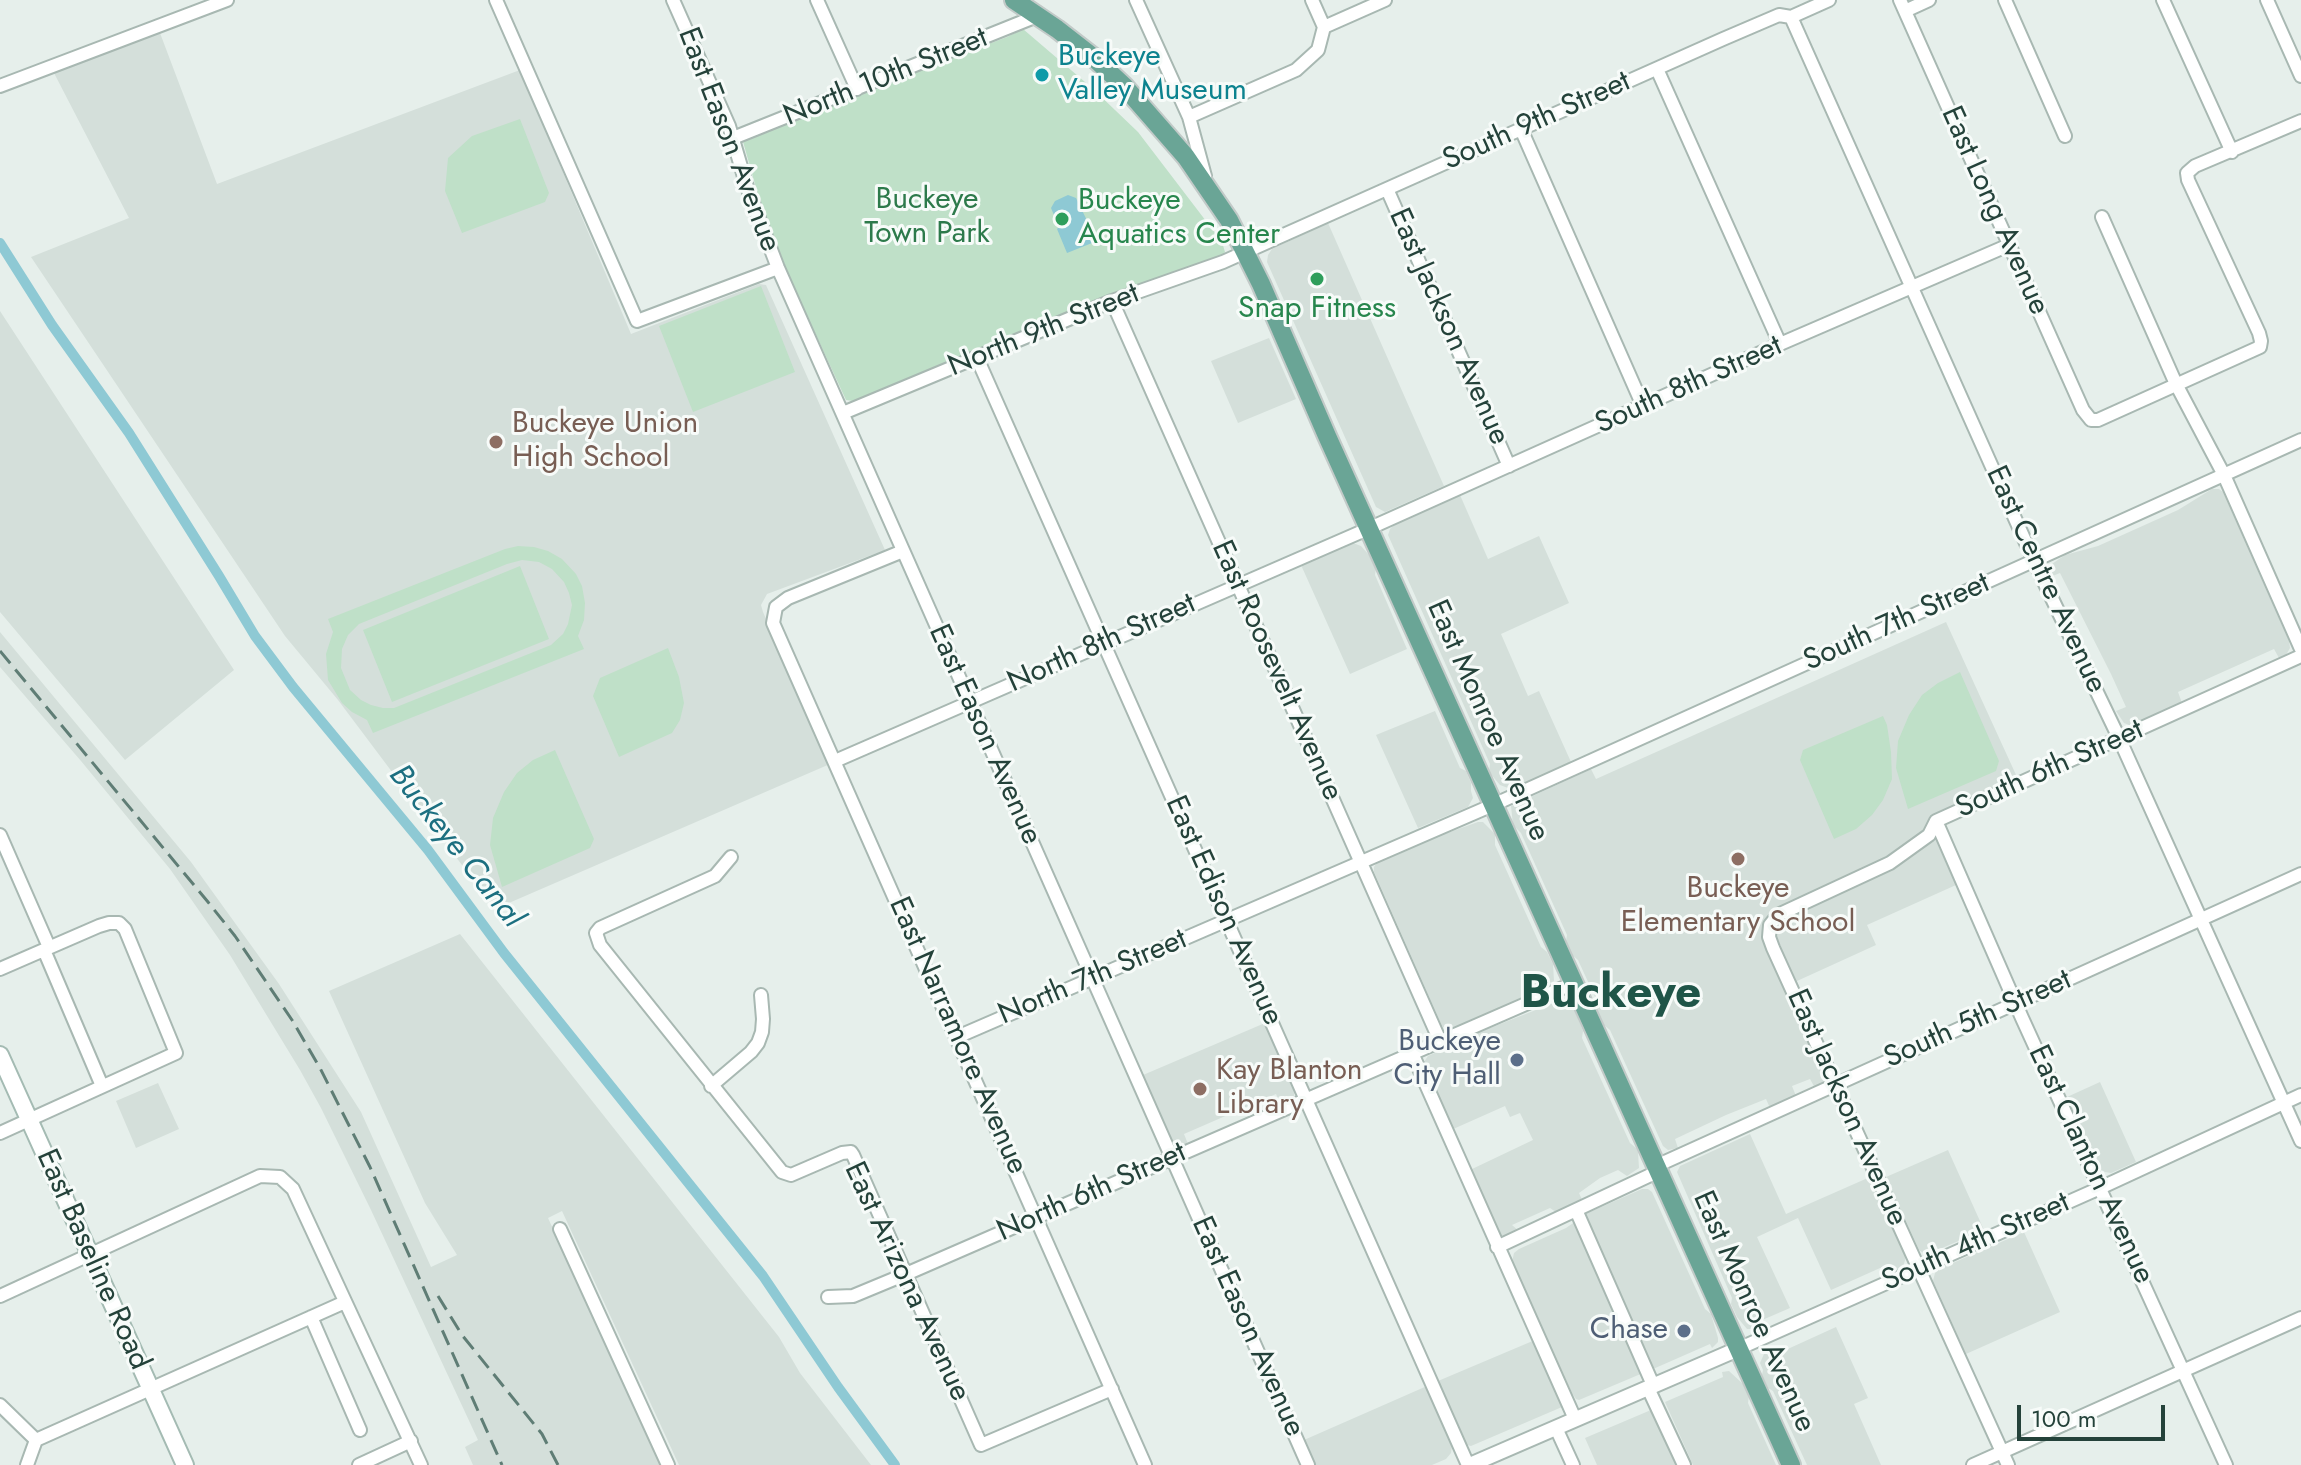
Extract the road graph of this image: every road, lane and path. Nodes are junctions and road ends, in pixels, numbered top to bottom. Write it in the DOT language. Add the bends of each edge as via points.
graph roads {
  1 [pos="227,0"];
  2 [pos="496,0"];
  3 [pos="673,0"];
  4 [pos="817,0"];
  5 [pos="1014,0"];
  6 [pos="1136,0"];
  7 [pos="1312,0"];
  8 [pos="1385,0"];
  9 [pos="1829,0"];
  10 [pos="1929,0"];
  11 [pos="2005,0"];
  12 [pos="2163,0"];
  13 [pos="2267,0"];
  14 [pos="1903,5"];
  15 [pos="1037,16"];
  16 [pos="1791,17"];
  17 [pos="1324,27"];
  18 [pos="1657,69"];
  19 [pos="2301,76"];
  20 [pos="0,86"];
  21 [pos="857,89"];
  22 [pos="1189,117"];
  23 [pos="2301,121"];
  24 [pos="1521,129"];
  25 [pos="2065,136"];
  26 [pos="733,138"];
  27 [pos="2232,152"];
  28 [pos="1208,187"];
  29 [pos="1387,189"];
  30 [pos="2102,217"];
  31 [pos="2009,245"];
  32 [pos="1246,252"];
  33 [pos="778,268"];
  34 [pos="1912,287"];
  35 [pos="1112,301"];
  36 [pos="1780,344"];
  37 [pos="977,358"];
  38 [pos="2176,384"];
  39 [pos="1643,406"];
  40 [pos="843,413"];
  41 [pos="2301,440"];
  42 [pos="1509,466"];
  43 [pos="2224,475"];
  44 [pos="1370,528"];
  45 [pos="903,551"];
  46 [pos="2034,561"];
  47 [pos="1238,585"];
  48 [pos="1104,643"];
  49 [pos="2301,649"];
  50 [pos="2301,656"];
  51 [pos="970,702"];
  52 [pos="2119,738"];
  53 [pos="835,761"];
  54 [pos="1493,805"];
  55 [pos="1936,821"];
  56 [pos="0,835"];
  57 [pos="731,857"];
  58 [pos="1361,862"];
  59 [pos="2301,874"];
  60 [pos="2200,919"];
  61 [pos="1226,920"];
  62 [pos="1770,925"];
  63 [pos="47,948"];
  64 [pos="0,969"];
  65 [pos="1092,978"];
  66 [pos="1574,983"];
  67 [pos="761,995"];
  68 [pos="2016,1003"];
  69 [pos="957,1037"];
  70 [pos="1440,1041"];
  71 [pos="1412,1053"];
  72 [pos="0,1055"];
  73 [pos="1835,1085"];
  74 [pos="102,1086"];
  75 [pos="711,1086"];
  76 [pos="2301,1095"];
  77 [pos="1306,1099"];
  78 [pos="2284,1103"];
  79 [pos="29,1119"];
  80 [pos="0,1133"];
  81 [pos="2301,1141"];
  82 [pos="1172,1158"];
  83 [pos="1657,1169"];
  84 [pos="2100,1188"];
  85 [pos="1576,1210"];
  86 [pos="1037,1218"];
  87 [pos="560,1229"];
  88 [pos="1497,1247"];
  89 [pos="90,1255"];
  90 [pos="1919,1268"];
  91 [pos="906,1274"];
  92 [pos="0,1296"];
  93 [pos="828,1297"];
  94 [pos="345,1302"];
  95 [pos="311,1317"];
  96 [pos="2301,1318"];
  97 [pos="1738,1349"];
  98 [pos="2184,1370"];
  99 [pos="1651,1387"];
  100 [pos="1112,1389"];
  101 [pos="151,1390"];
  102 [pos="0,1405"];
  103 [pos="1575,1419"];
  104 [pos="1556,1428"];
  105 [pos="360,1430"];
  106 [pos="36,1440"];
  107 [pos="411,1441"];
  108 [pos="2003,1452"];
  109 [pos="375,1462"];
  110 [pos="27,1465"];
  111 [pos="185,1465"];
  112 [pos="359,1465"];
  113 [pos="421,1465"];
  114 [pos="668,1465"];
  115 [pos="1145,1465"];
  116 [pos="1308,1465"];
  117 [pos="1469,1465"];
  118 [pos="1573,1465"];
  119 [pos="1684,1465"];
  120 [pos="1791,1465"];
  121 [pos="1973,1465"];
  122 [pos="2008,1465"];
  123 [pos="2226,1465"];
  1 -- 20 [label="street"];
  2 -- 33 [label="street" via="637,321"];
  3 -- 26 [label="street, East Eason Avenue"];
  4 -- 21 [label="street"];
  5 -- 15 [label="main road"];
  6 -- 22 [label="street, East Monroe Avenue"];
  7 -- 17 [label="street"];
  8 -- 17 [label="street"];
  9 -- 16 [label="street, South 9th Street"];
  10 -- 14 [label="street"];
  11 -- 25 [label="street"];
  12 -- 27 [label="street"];
  13 -- 19 [label="street"];
  14 -- 31 [label="street, East Long Avenue"];
  15 -- 21 [label="street, North 10th Street"];
  15 -- 28 [label="main road" via="1124,86"];
  16 -- 18 [label="street, South 9th Street" via="1779,15"];
  16 -- 34 [label="street, East Centre Avenue"];
  17 -- 22 [label="street" via="1318,50 1296,70"];
  18 -- 24 [label="street, South 9th Street"];
  18 -- 36 [label="street"];
  21 -- 26 [label="street, North 10th Street"];
  22 -- 28 [label="street, East Monroe Avenue"];
  23 -- 27 [label="street"];
  24 -- 29 [label="street, South 9th Street"];
  24 -- 39 [label="street"];
  26 -- 33 [label="street, East Eason Avenue"];
  27 -- 38 [label="street" via="2195,166 2187,173 2188,180 2261,345"];
  28 -- 32 [label="main road, East Monroe Avenue"];
  29 -- 32 [label="street, South 9th Street"];
  29 -- 42 [label="street, East Jackson Avenue"];
  30 -- 38 [label="street"];
  31 -- 34 [label="street, South 8th Street"];
  31 -- 38 [label="street, East Long Avenue" via="2091,420"];
  32 -- 35 [label="street, North 9th Street"];
  32 -- 44 [label="main road, East Monroe Avenue"];
  33 -- 40 [label="street, East Eason Avenue"];
  34 -- 36 [label="street, South 8th Street"];
  34 -- 46 [label="street, East Centre Avenue"];
  35 -- 37 [label="street, North 9th Street"];
  35 -- 47 [label="street, East Roosevelt Avenue"];
  36 -- 39 [label="street, South 8th Street"];
  37 -- 40 [label="street, North 9th Street"];
  37 -- 48 [label="street, East Edison Avenue"];
  38 -- 43 [label="street"];
  39 -- 42 [label="street, South 8th Street"];
  40 -- 45 [label="street, East Eason Avenue"];
  41 -- 43 [label="street, South 7th Street"];
  42 -- 44 [label="street, South 8th Street"];
  43 -- 46 [label="street, South 7th Street"];
  43 -- 49 [label="street"];
  44 -- 47 [label="street, North 8th Street"];
  44 -- 54 [label="main road, East Monroe Avenue"];
  45 -- 51 [label="street, East Eason Avenue"];
  45 -- 53 [label="street, East Narramore Avenue" via="776,607 773,623"];
  46 -- 52 [label="street, East Centre Avenue"];
  46 -- 54 [label="street, South 7th Street"];
  47 -- 48 [label="street, North 8th Street"];
  47 -- 58 [label="street, East Roosevelt Avenue"];
  48 -- 51 [label="street, North 8th Street"];
  48 -- 61 [label="street, East Edison Avenue"];
  50 -- 52 [label="street, South 6th Street"];
  51 -- 53 [label="street, North 8th Street"];
  51 -- 65 [label="street, East Eason Avenue"];
  52 -- 55 [label="street, South 6th Street"];
  52 -- 60 [label="street, East Centre Avenue"];
  53 -- 69 [label="street, East Narramore Avenue"];
  54 -- 58 [label="street, North 7th Street"];
  54 -- 66 [label="main road, East Monroe Avenue"];
  55 -- 62 [label="street, South 6th Street" via="1929,835 1890,863 1778,915"];
  55 -- 68 [label="street, East Clanton Avenue"];
  56 -- 63 [label="street"];
  57 -- 75 [label="street, East Arizona Avenue" via="715,876 596,933 600,945"];
  58 -- 61 [label="street, North 7th Street"];
  58 -- 70 [label="street, East Roosevelt Avenue"];
  59 -- 60 [label="street, South 5th Street"];
  60 -- 68 [label="street, South 5th Street"];
  60 -- 78 [label="street, East Centre Avenue"];
  61 -- 65 [label="street, North 7th Street"];
  61 -- 77 [label="street, East Edison Avenue"];
  62 -- 73 [label="street, East Jackson Avenue" via="1773,948"];
  63 -- 64 [label="street"];
  63 -- 74 [label="street"];
  63 -- 74 [label="street" via="119,923 176,1053"];
  65 -- 69 [label="street, North 7th Street"];
  65 -- 82 [label="street, East Eason Avenue"];
  66 -- 70 [label="street, North 6th Street"];
  66 -- 83 [label="main road, East Monroe Avenue"];
  67 -- 75 [label="street" via="758,1043"];
  68 -- 73 [label="street, South 5th Street"];
  68 -- 84 [label="street, East Clanton Avenue"];
  69 -- 86 [label="street, East Narramore Avenue"];
  70 -- 71 [label="street, North 6th Street"];
  71 -- 77 [label="street, North 6th Street"];
  71 -- 88 [label="street"];
  72 -- 79 [label="main road, East Baseline Road"];
  73 -- 83 [label="street, South 5th Street"];
  73 -- 90 [label="street, East Jackson Avenue"];
  74 -- 79 [label="street"];
  75 -- 91 [label="street, East Arizona Avenue" via="786,1175 851,1152"];
  76 -- 78 [label="street, South 4th Street"];
  77 -- 82 [label="street, North 6th Street"];
  77 -- 117 [label="street, East Edison Avenue"];
  78 -- 81 [label="street, East Centre Avenue"];
  78 -- 84 [label="street, South 4th Street"];
  79 -- 80 [label="street"];
  79 -- 89 [label="main road, East Baseline Road"];
  82 -- 86 [label="street, North 6th Street"];
  82 -- 116 [label="street, East Eason Avenue"];
  83 -- 85 [label="street, South 5th Street"];
  83 -- 97 [label="main road, East Monroe Avenue"];
  84 -- 90 [label="street, South 4th Street"];
  84 -- 98 [label="street, East Clanton Avenue"];
  85 -- 88 [label="street, South 5th Street"];
  85 -- 99 [label="street"];
  86 -- 91 [label="street, North 6th Street"];
  86 -- 100 [label="street, East Narramore Avenue"];
  87 -- 114 [label="street"];
  88 -- 103 [label="street"];
  89 -- 92 [label="street"];
  89 -- 94 [label="street" via="267,1174 293,1189"];
  89 -- 101 [label="main road, East Baseline Road"];
  90 -- 97 [label="street, South 4th Street"];
  90 -- 108 [label="street, East Jackson Avenue"];
  91 -- 93 [label="street, North 6th Street" via="853,1296"];
  91 -- 100 [label="street, East Arizona Avenue" via="981,1445"];
  94 -- 95 [label="street"];
  94 -- 107 [label="street"];
  95 -- 101 [label="street"];
  95 -- 105 [label="street"];
  96 -- 98 [label="street"];
  97 -- 99 [label="street"];
  97 -- 120 [label="main road, East Monroe Avenue"];
  98 -- 108 [label="street"];
  98 -- 123 [label="street, East Clanton Avenue"];
  99 -- 103 [label="street"];
  99 -- 119 [label="street"];
  100 -- 115 [label="street, East Narramore Avenue"];
  101 -- 106 [label="street"];
  101 -- 111 [label="main road, East Baseline Road"];
  102 -- 106 [label="street"];
  103 -- 104 [label="street"];
  104 -- 117 [label="street"];
  104 -- 118 [label="street"];
  106 -- 110 [label="street"];
  107 -- 109 [label="street"];
  107 -- 113 [label="street"];
  108 -- 121 [label="street"];
  108 -- 122 [label="street, East Jackson Avenue"];
  109 -- 112 [label="street"];
}
